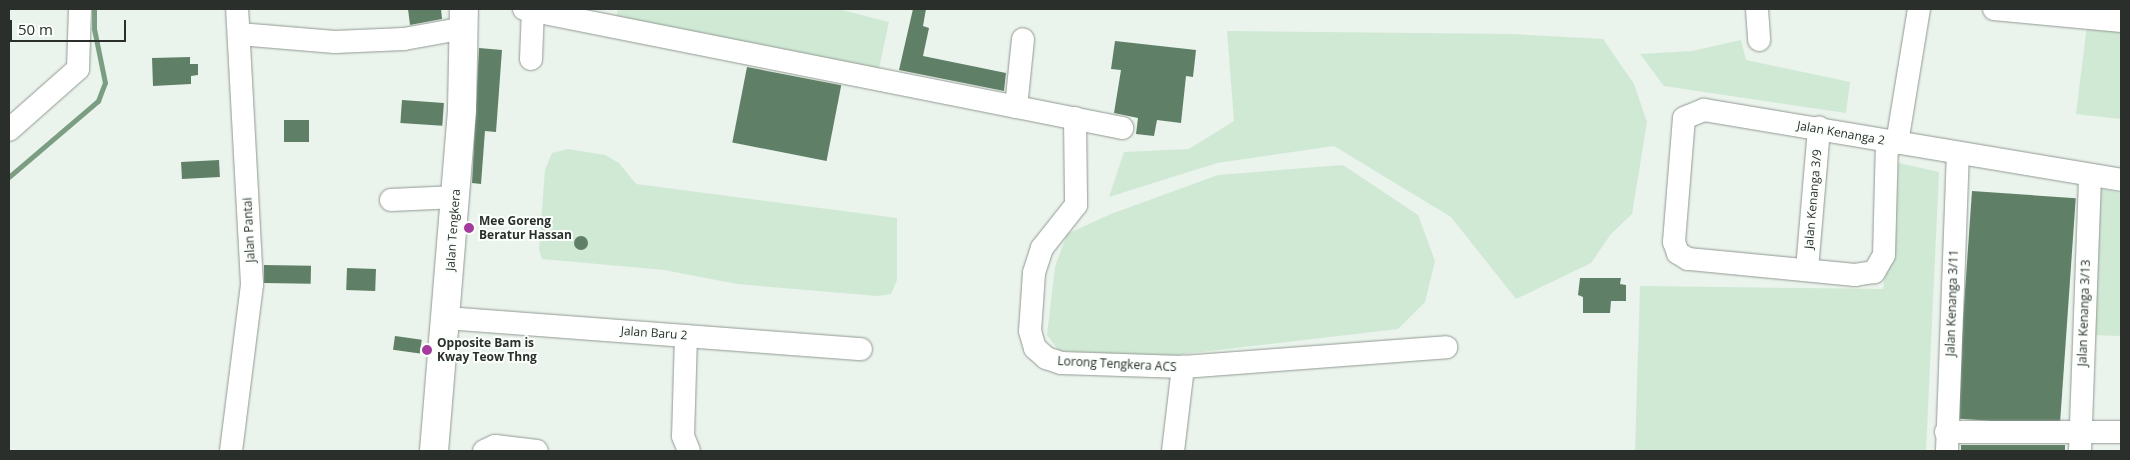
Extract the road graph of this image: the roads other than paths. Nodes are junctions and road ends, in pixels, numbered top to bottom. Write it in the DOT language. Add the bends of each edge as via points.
graph roads {
  1 [pos="80,9"];
  2 [pos="237,9"];
  3 [pos="1757,9"];
  4 [pos="1919,9"];
  5 [pos="1994,9"];
  6 [pos="529,10"];
  7 [pos="464,18"];
  8 [pos="2121,21"];
  9 [pos="1023,39"];
  10 [pos="239,40"];
  11 [pos="1759,40"];
  12 [pos="531,60"];
  13 [pos="1016,107"];
  14 [pos="1075,118"];
  15 [pos="1122,128"];
  16 [pos="1819,128"];
  17 [pos="9,130"];
  18 [pos="1892,142"];
  19 [pos="1958,154"];
  20 [pos="2090,175"];
  21 [pos="2121,180"];
  22 [pos="456,197"];
  23 [pos="391,200"];
  24 [pos="1807,270"];
  25 [pos="446,318"];
  26 [pos="686,336"];
  27 [pos="1446,347"];
  28 [pos="861,349"];
  29 [pos="1183,367"];
  30 [pos="2121,432"];
  31 [pos="1947,442"];
  32 [pos="2080,442"];
  33 [pos="231,451"];
  34 [pos="434,451"];
  35 [pos="484,451"];
  36 [pos="536,451"];
  37 [pos="689,451"];
  38 [pos="1173,451"];
  1 -- 17 [label="street" via="78,69"];
  2 -- 10 [label="street, Jalan Pantai"];
  3 -- 11 [label="street"];
  4 -- 18 [label="street"];
  5 -- 8 [label="street"];
  6 -- 12 [label="street"];
  6 -- 13 [label="street"];
  7 -- 10 [label="street" via="404,39 334,42"];
  7 -- 22 [label="main road, Jalan Tengkera"];
  9 -- 13 [label="street"];
  10 -- 33 [label="street, Jalan Pantai" via="252,284"];
  13 -- 14 [label="street"];
  14 -- 15 [label="street"];
  14 -- 29 [label="street, Lorong Tengkera ACS" via="1076,205 1042,248 1034,273 1030,331 1035,348 1046,358 1061,363"];
  16 -- 18 [label="street, Jalan Kenanga 2"];
  16 -- 24 [label="street, Jalan Kenanga 3/9"];
  16 -- 24 [label="street, Jalan Kenanga 2" via="1704,110 1684,118 1674,242 1678,253 1688,259"];
  18 -- 19 [label="street, Jalan Kenanga 2"];
  18 -- 24 [label="street" via="1881,266 1866,275"];
  19 -- 20 [label="street, Jalan Kenanga 2"];
  19 -- 31 [label="street, Jalan Kenanga 3/11"];
  20 -- 21 [label="street, Jalan Kenanga 2"];
  20 -- 32 [label="street, Jalan Kenanga 3/13"];
  22 -- 23 [label="street"];
  22 -- 25 [label="main road, Jalan Tengkera"];
  25 -- 26 [label="street, Jalan Baru 2"];
  25 -- 34 [label="main road, Jalan Tengkera"];
  26 -- 28 [label="street, Jalan Baru 2"];
  26 -- 37 [label="street" via="683,436"];
  27 -- 29 [label="street, Lorong Tengkera ACS"];
  29 -- 38 [label="street"];
  30 -- 32 [label="street"];
  31 -- 32 [label="street"];
  35 -- 36 [label="street" via="495,446"];
}
